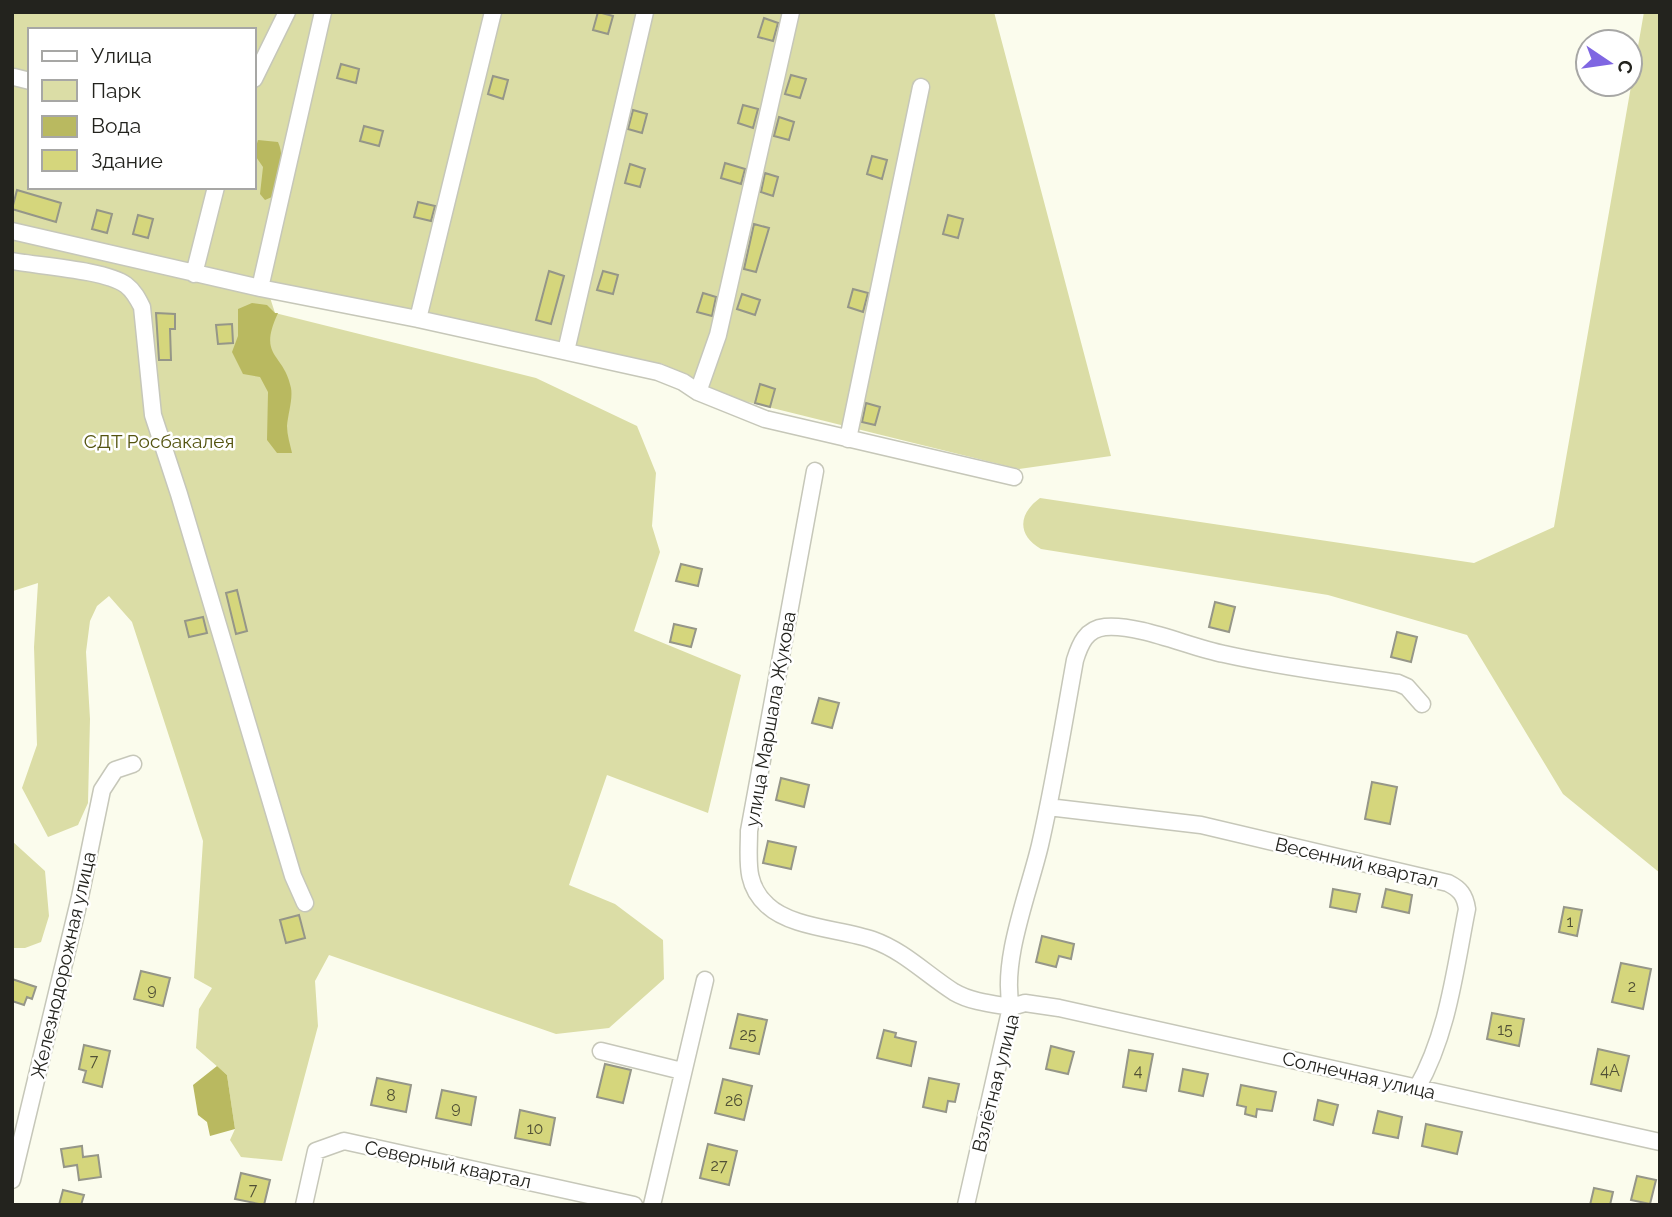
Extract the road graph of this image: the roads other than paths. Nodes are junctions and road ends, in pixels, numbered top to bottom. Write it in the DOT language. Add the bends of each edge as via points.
graph roads {
  1 [pos="287,12"];
  2 [pos="323,12"];
  3 [pos="493,12"];
  4 [pos="645,12"];
  5 [pos="791,12"];
  6 [pos="256,75"];
  7 [pos="921,87"];
  8 [pos="215,189"];
  9 [pos="12,231"];
  10 [pos="12,261"];
  11 [pos="194,274"];
  12 [pos="260,288"];
  13 [pos="418,318"];
  14 [pos="566,351"];
  15 [pos="698,392"];
  16 [pos="848,439"];
  17 [pos="815,471"];
  18 [pos="1014,477"];
  19 [pos="1422,704"];
  20 [pos="133,764"];
  21 [pos="1048,807"];
  22 [pos="305,903"];
  23 [pos="705,980"];
  24 [pos="1011,1007"];
  25 [pos="1059,1008"];
  26 [pos="601,1051"];
  27 [pos="682,1071"];
  28 [pos="1418,1087"];
  29 [pos="1660,1142"];
  30 [pos="12,1181"];
  31 [pos="304,1205"];
  32 [pos="634,1205"];
  33 [pos="652,1205"];
  34 [pos="966,1205"];
  1 -- 6 [label="street"];
  2 -- 12 [label="street"];
  3 -- 13 [label="street"];
  4 -- 14 [label="street"];
  5 -- 15 [label="street" via="718,335"];
  7 -- 16 [label="street"];
  8 -- 11 [label="street"];
  9 -- 11 [label="street"];
  10 -- 22 [label="street" via="124,284 142,307 153,415"];
  11 -- 12 [label="street"];
  12 -- 13 [label="street"];
  13 -- 14 [label="street"];
  14 -- 15 [label="street" via="658,372"];
  15 -- 16 [label="street" via="765,419"];
  16 -- 18 [label="street"];
  17 -- 24 [label="street, улица Маршала Жукова" via="749,831 749,881 767,906 790,919 874,940 957,994"];
  19 -- 21 [label="street" via="1398,683 1245,659 1124,628 1103,627 1080,642"];
  20 -- 30 [label="street, Железнодорожная улица" via="115,770 102,790"];
  21 -- 24 [label="street" via="1013,954 1008,991"];
  21 -- 28 [label="street, Весенний квартал" via="1201,825 1457,887 1467,909 1442,1031"];
  23 -- 27 [label="street"];
  24 -- 25 [label="street, Взлётная улица" via="1025,1003"];
  24 -- 34 [label="street, Взлётная улица"];
  25 -- 28 [label="street, Солнечная улица"];
  26 -- 27 [label="street"];
  27 -- 33 [label="street"];
  28 -- 29 [label="street, Солнечная улица"];
  31 -- 32 [label="street, Северный квартал" via="316,1152 344,1141"];
}
